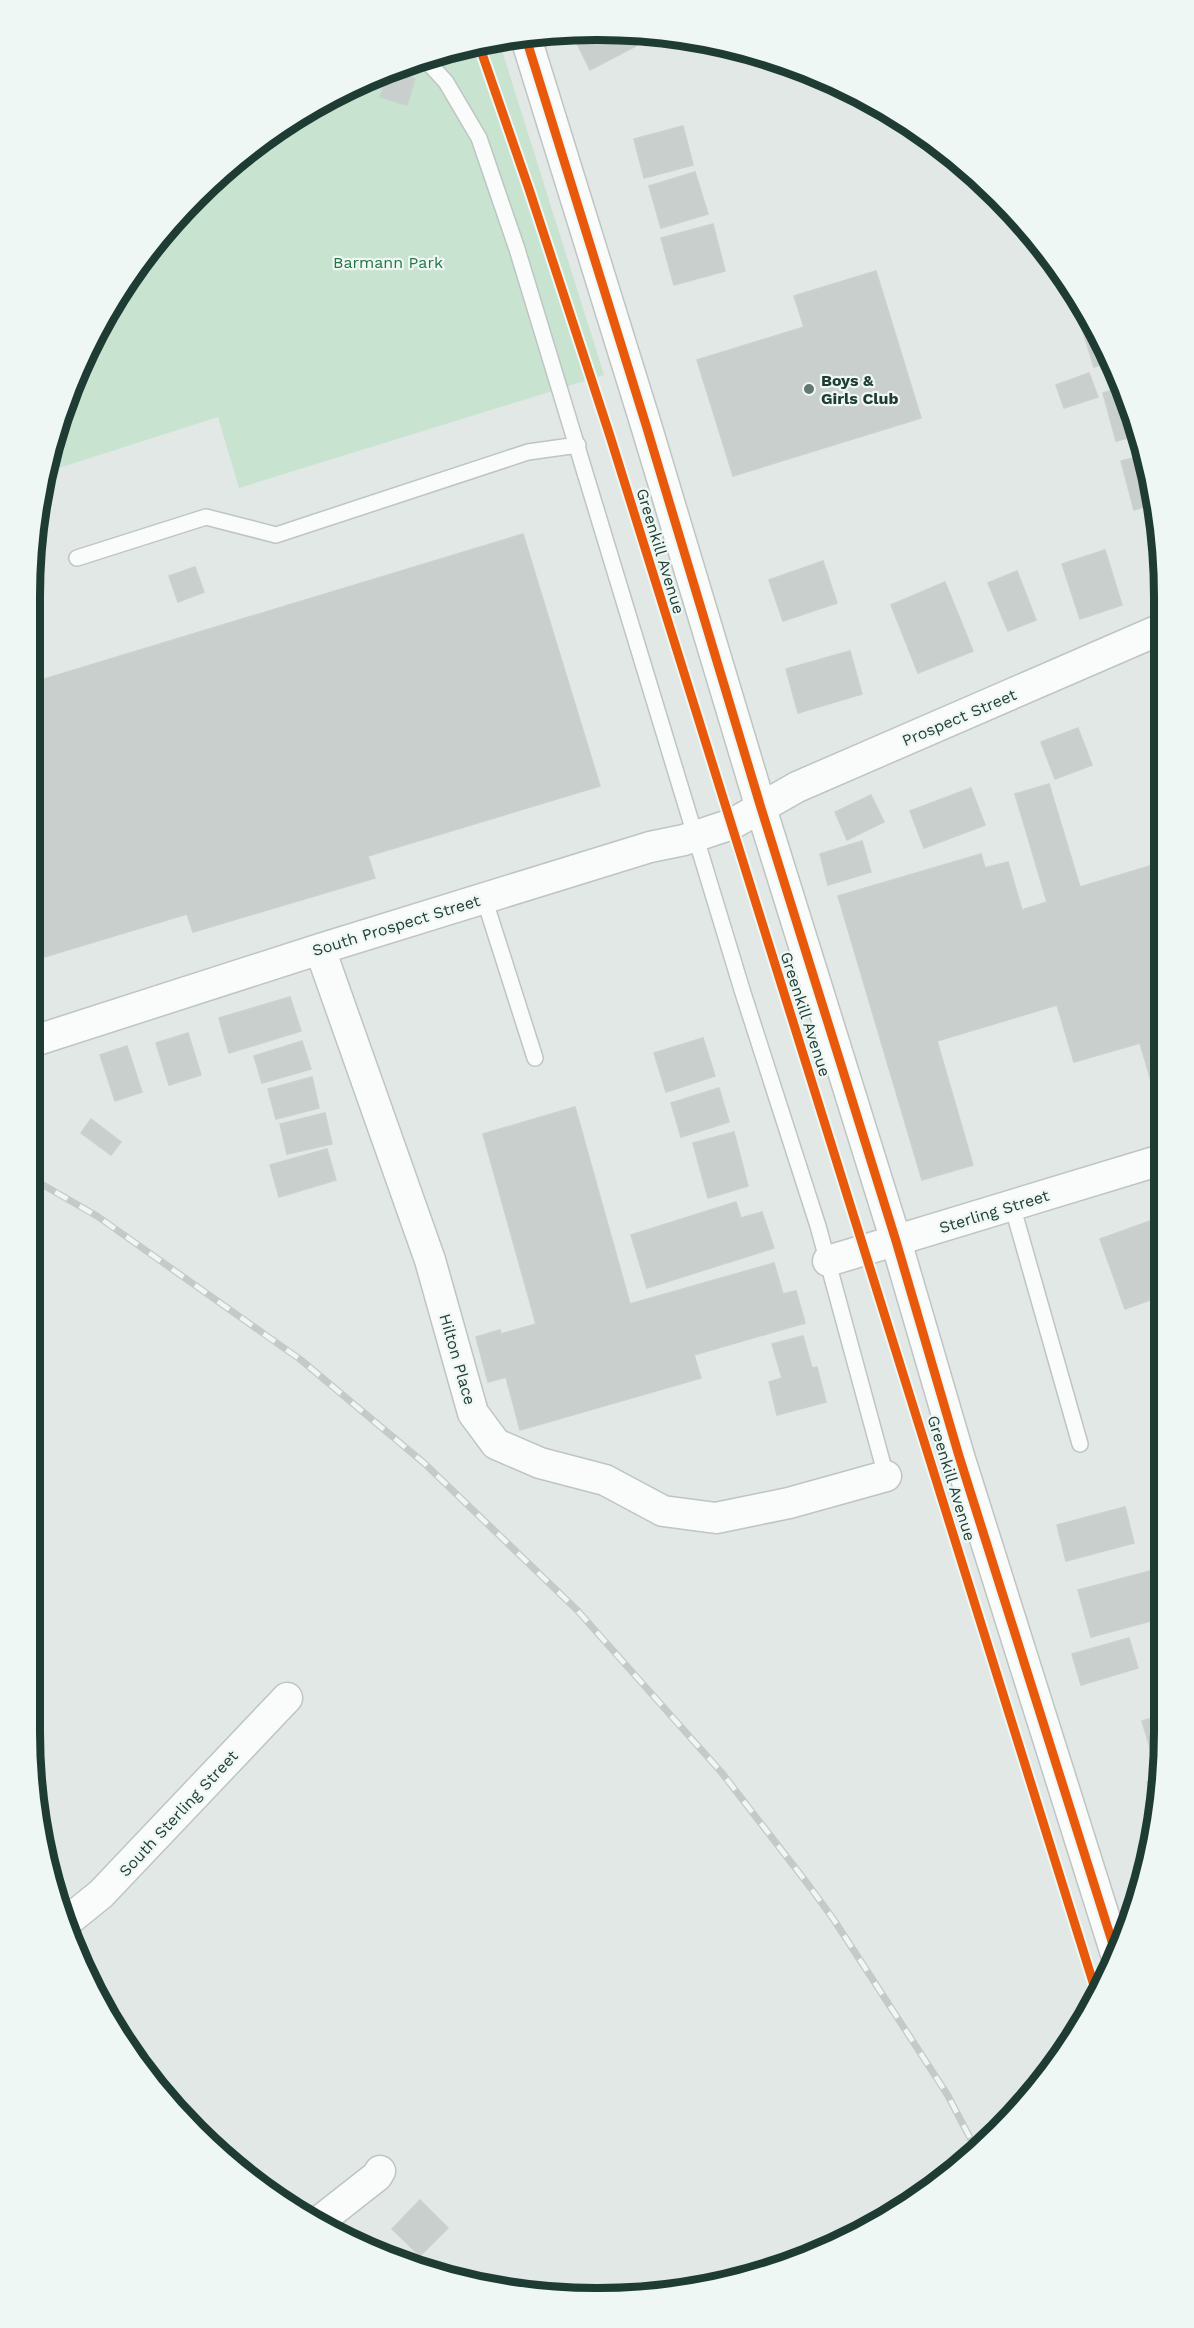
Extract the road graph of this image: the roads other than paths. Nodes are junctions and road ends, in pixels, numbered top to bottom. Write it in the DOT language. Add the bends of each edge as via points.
graph roads {
  1 [pos="528,45"];
  2 [pos="431,66"];
  3 [pos="578,445"];
  4 [pos="77,558"];
  5 [pos="1154,632"];
  6 [pos="761,808"];
  7 [pos="696,837"];
  8 [pos="484,898"];
  9 [pos="320,949"];
  10 [pos="40,1039"];
  11 [pos="535,1058"];
  12 [pos="1154,1162"];
  13 [pos="1012,1205"];
  14 [pos="896,1241"];
  15 [pos="828,1262"];
  16 [pos="1080,1444"];
  17 [pos="886,1476"];
  18 [pos="287,1698"];
  19 [pos="73,1917"];
  20 [pos="1112,1941"];
  21 [pos="380,2170"];
  22 [pos="326,2216"];
  1 -- 6 [label="street, Greenkill Avenue"];
  2 -- 3 [label="lane" via="446,82 479,138"];
  3 -- 4 [label="lane" via="528,452 276,535 206,517"];
  3 -- 7 [label="lane"];
  5 -- 6 [label="street, Prospect Street" via="797,787"];
  6 -- 7 [label="street, South Prospect Street"];
  6 -- 14 [label="street, Greenkill Avenue"];
  7 -- 8 [label="street, South Prospect Street" via="650,847"];
  7 -- 15 [label="lane"];
  8 -- 9 [label="street, South Prospect Street"];
  8 -- 11 [label="lane"];
  9 -- 10 [label="street, South Prospect Street"];
  9 -- 17 [label="street, Hilton Place" via="430,1260 473,1413 496,1444 540,1463 605,1480 663,1511 716,1518"];
  12 -- 13 [label="street, Sterling Street"];
  13 -- 14 [label="street, Sterling Street"];
  13 -- 16 [label="lane"];
  14 -- 15 [label="street, Sterling Street"];
  14 -- 20 [label="street, Greenkill Avenue" via="959,1456"];
  15 -- 17 [label="lane"];
  18 -- 19 [label="street, South Sterling Street" via="101,1894"];
  21 -- 22 [label="street" via="378,2176"];
}
